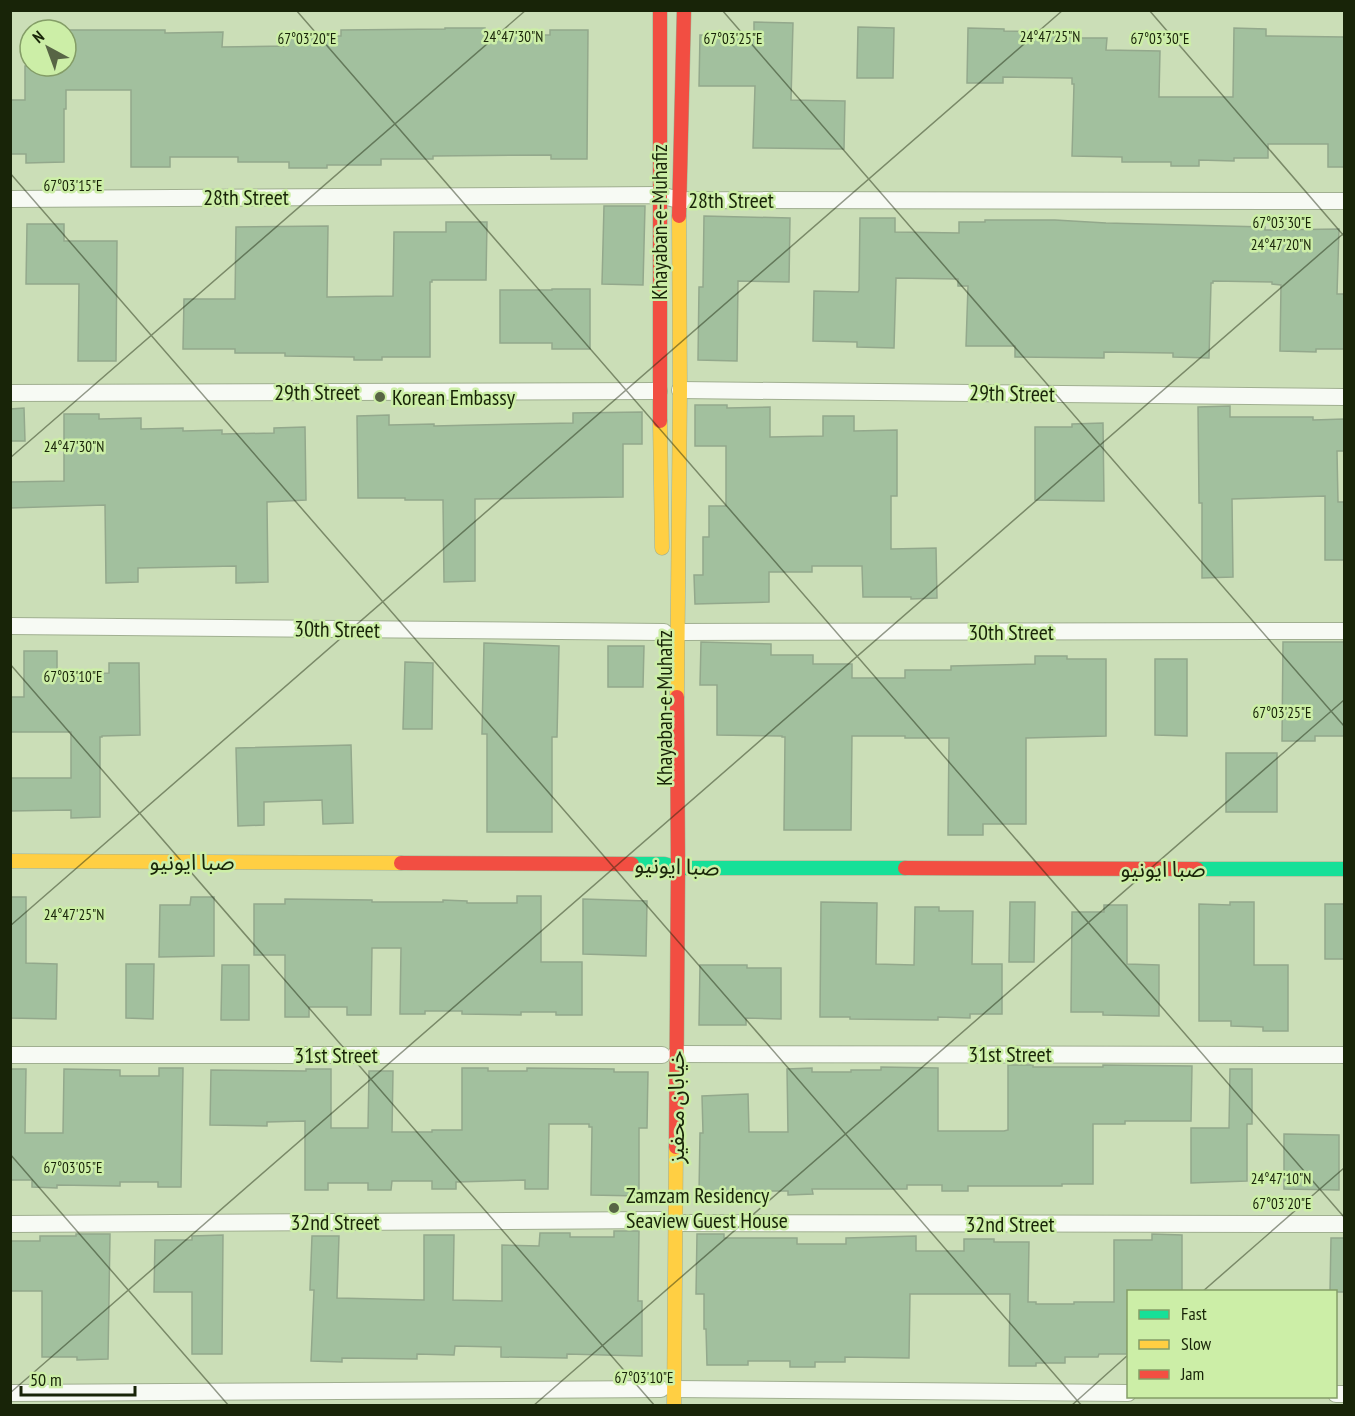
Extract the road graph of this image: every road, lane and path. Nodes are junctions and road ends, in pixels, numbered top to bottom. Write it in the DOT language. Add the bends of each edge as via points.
graph roads {
  1 [pos="660,10"];
  2 [pos="684,10"];
  3 [pos="660,195"];
  4 [pos="10,199"];
  5 [pos="679,200"];
  6 [pos="1344,201"];
  7 [pos="680,390"];
  8 [pos="659,391"];
  9 [pos="10,393"];
  10 [pos="1344,397"];
  11 [pos="663,563"];
  12 [pos="10,626"];
  13 [pos="668,628"];
  14 [pos="1344,631"];
  15 [pos="664,748"];
  16 [pos="10,861"];
  17 [pos="669,869"];
  18 [pos="1344,869"];
  19 [pos="10,874"];
  20 [pos="569,877"];
  21 [pos="1249,882"];
  22 [pos="10,1054"];
  23 [pos="665,1054"];
  24 [pos="1344,1055"];
  25 [pos="664,1221"];
  26 [pos="10,1224"];
  27 [pos="1344,1224"];
  28 [pos="675,1315"];
  29 [pos="661,1316"];
  30 [pos="661,1358"];
  31 [pos="10,1393"];
  32 [pos="1127,1393"];
  33 [pos="668,1397"];
  34 [pos="230,1398"];
  1 -- 3 [label="main road, Khayaban-e-Muhafiz"];
  2 -- 5 [label="main road, Khayaban-e-Muhafiz"];
  3 -- 4 [label="street, 28th Street"];
  3 -- 5 [label="street, 28th Street"];
  3 -- 8 [label="main road, Khayaban-e-Muhafiz"];
  5 -- 6 [label="street, 28th Street"];
  5 -- 7 [label="main road, Khayaban-e-Muhafiz"];
  7 -- 10 [label="street, 29th Street"];
  7 -- 13 [label="main road, Khayaban-e-Muhafiz"];
  8 -- 9 [label="street, 29th Street"];
  8 -- 11 [label="main road, Khayaban-e-Muhafiz"];
  12 -- 13 [label="street, 30th Street"];
  13 -- 14 [label="street, 30th Street"];
  13 -- 15 [label="main road, Khayaban-e-Muhafiz"];
  13 -- 17 [label="main road, Khayaban-e-Muhafiz"];
  16 -- 17 [label="main road, صبا ایونیو"];
  17 -- 18 [label="main road, صبا ایونیو"];
  17 -- 21 [label="main road, صبا ایونیو"];
  17 -- 23 [label="main road, خیابان محفیز"];
  19 -- 20 [label="main road, صبا ایونیو"];
  22 -- 23 [label="street, 31st Street"];
  23 -- 24 [label="street, 31st Street"];
  23 -- 25 [label="main road, خیابان محفیز"];
  25 -- 26 [label="street, 32nd Street"];
  25 -- 27 [label="street, 32nd Street"];
  25 -- 28 [label="main road, خیابان محفیز"];
  28 -- 29 [label="main road"];
  28 -- 33 [label="main road, خیابان محفیز"];
  30 -- 33 [label="main road"];
  31 -- 34 [label="street"];
  32 -- 33 [label="street"];
  33 -- 34 [label="street"];
}
